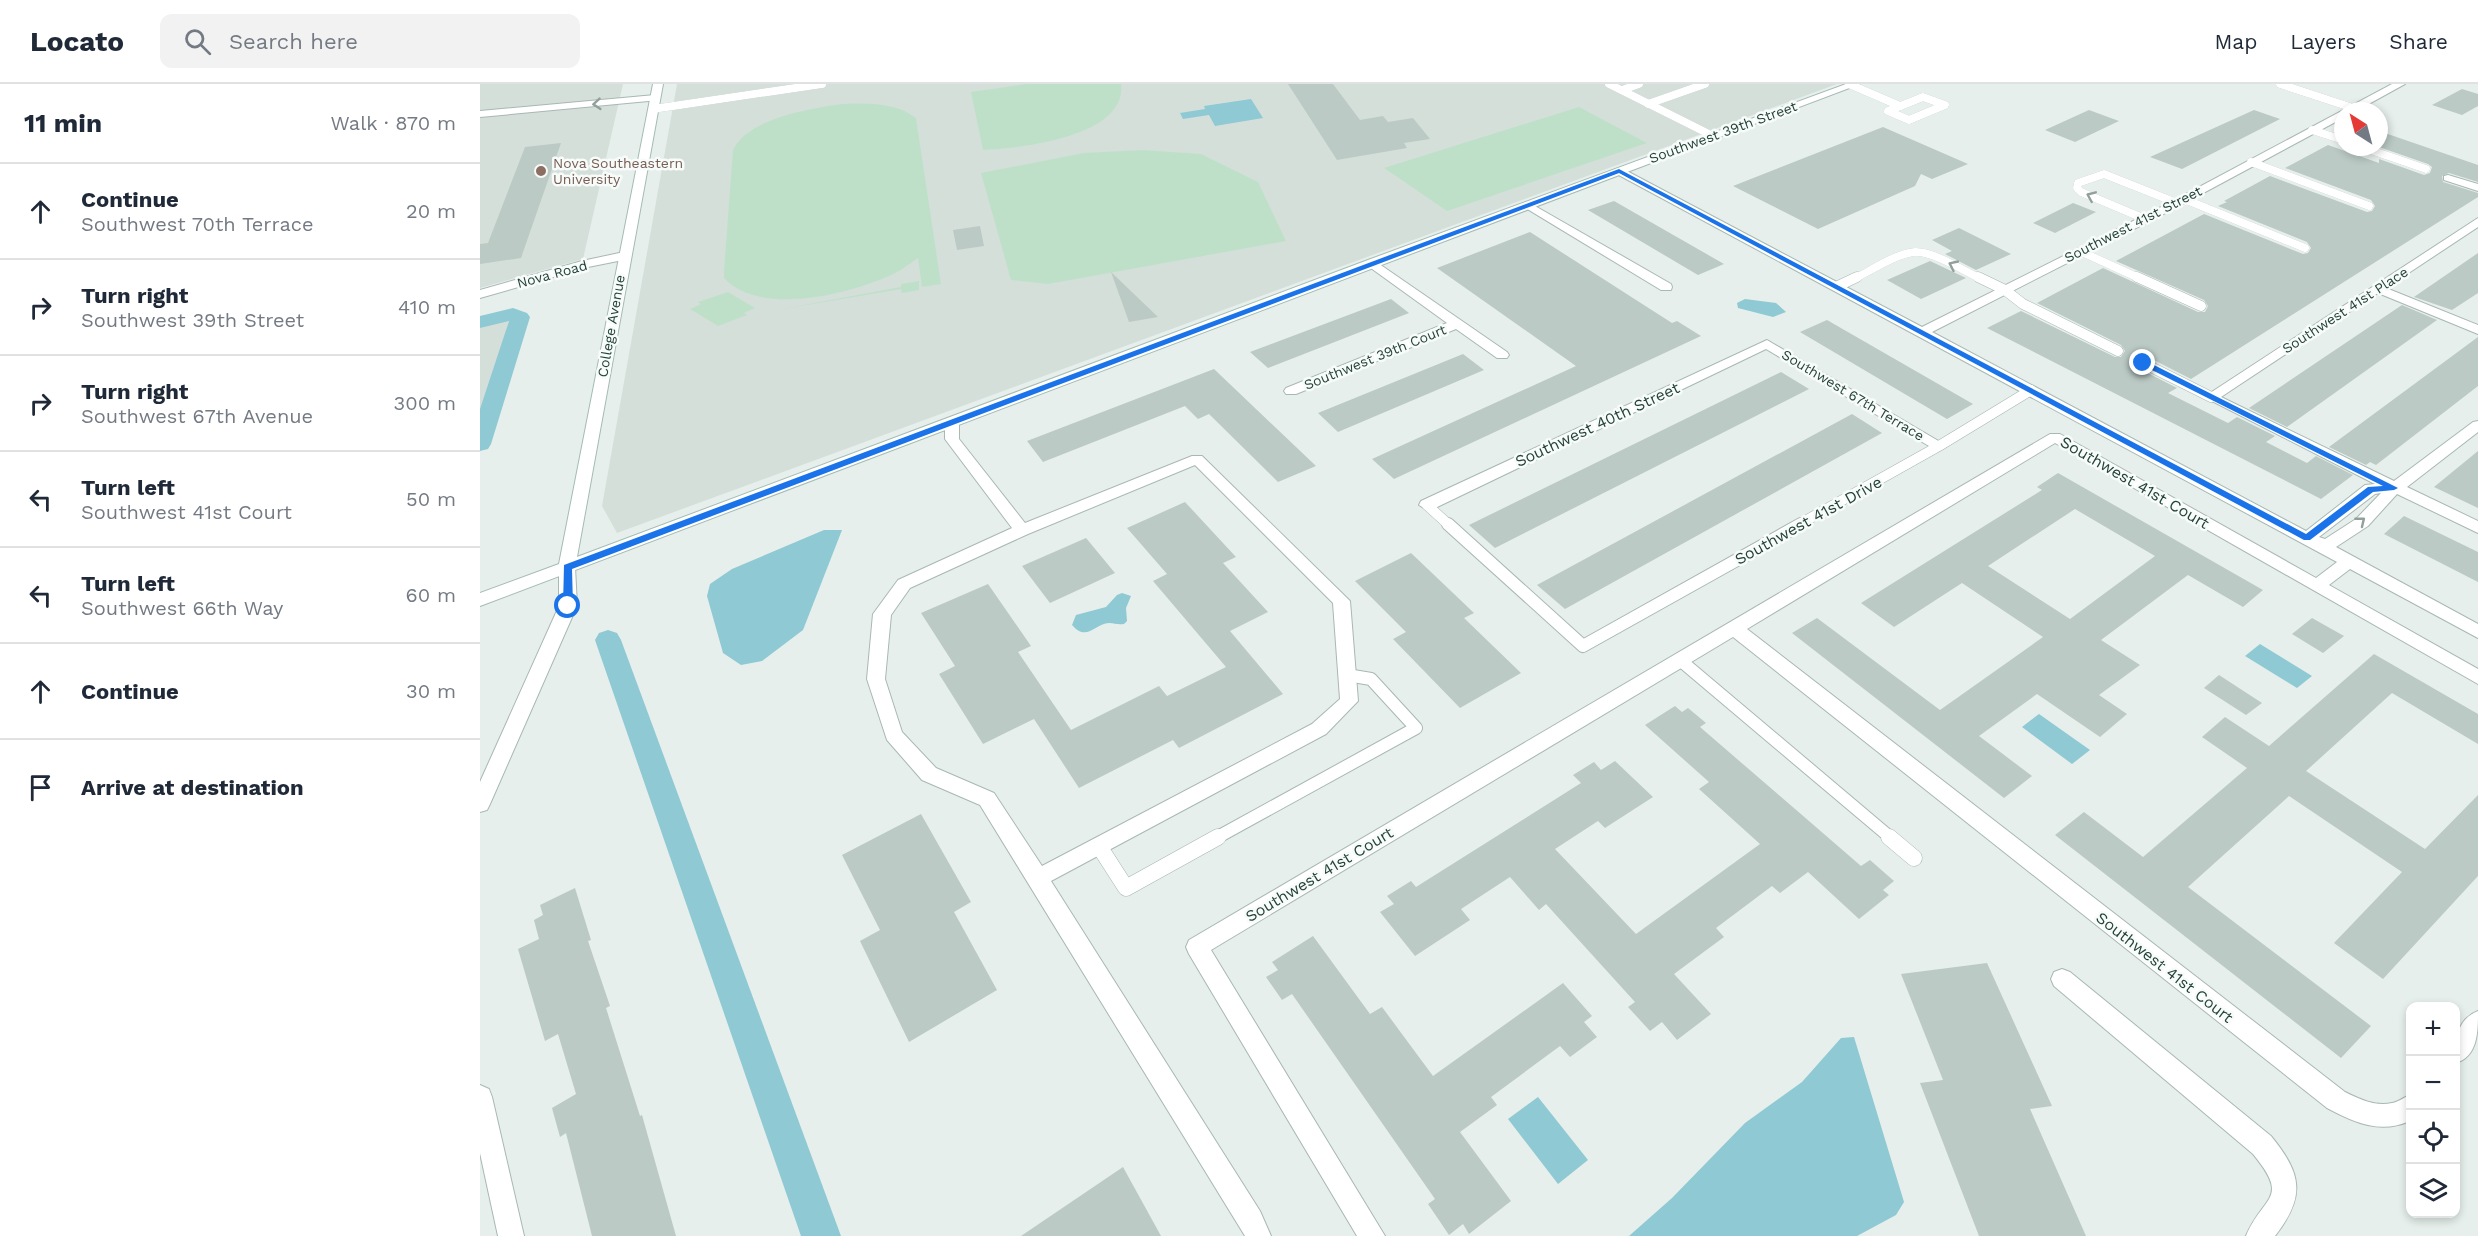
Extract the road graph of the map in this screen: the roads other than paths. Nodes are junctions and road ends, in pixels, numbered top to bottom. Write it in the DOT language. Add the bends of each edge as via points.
graph roads {
  1 [pos="658,84"];
  2 [pos="822,84"];
  3 [pos="1609,84"];
  4 [pos="1639,84"];
  5 [pos="1705,84"];
  6 [pos="1852,84"];
  7 [pos="2280,84"];
  8 [pos="2400,84"];
  9 [pos="1622,90"];
  10 [pos="2365,102"];
  11 [pos="654,104"];
  12 [pos="1648,104"];
  13 [pos="2334,105"];
  14 [pos="1900,106"];
  15 [pos="518,111"];
  16 [pos="480,114"];
  17 [pos="2334,119"];
  18 [pos="480,121"];
  19 [pos="507,121"];
  20 [pos="2313,130"];
  21 [pos="1713,135"];
  22 [pos="2334,137"];
  23 [pos="2388,156"];
  24 [pos="2251,162"];
  25 [pos="2426,169"];
  26 [pos="1619,171"];
  27 [pos="2448,178"];
  28 [pos="2478,188"];
  29 [pos="2180,201"];
  30 [pos="1528,205"];
  31 [pos="2368,206"];
  32 [pos="2145,219"];
  33 [pos="2478,222"];
  34 [pos="2305,248"];
  35 [pos="2082,252"];
  36 [pos="624,256"];
  37 [pos="1372,263"];
  38 [pos="1838,286"];
  39 [pos="1666,287"];
  40 [pos="2378,289"];
  41 [pos="2005,290"];
  42 [pos="480,294"];
  43 [pos="2200,306"];
  44 [pos="1458,323"];
  45 [pos="2478,330"];
  46 [pos="1922,332"];
  47 [pos="1767,344"];
  48 [pos="2118,351"];
  49 [pos="1502,355"];
  50 [pos="2143,363"];
  51 [pos="2031,390"];
  52 [pos="1291,391"];
  53 [pos="2211,397"];
  54 [pos="2085,419"];
  55 [pos="952,422"];
  56 [pos="2478,424"];
  57 [pos="2055,437"];
  58 [pos="1939,446"];
  59 [pos="2394,488"];
  60 [pos="1427,505"];
  61 [pos="2478,528"];
  62 [pos="1022,530"];
  63 [pos="2307,538"];
  64 [pos="2322,546"];
  65 [pos="2348,562"];
  66 [pos="567,567"];
  67 [pos="2317,586"];
  68 [pos="480,600"];
  69 [pos="1734,628"];
  70 [pos="2478,632"];
  71 [pos="1680,660"];
  72 [pos="1347,675"];
  73 [pos="2478,677"];
  74 [pos="480,804"];
  75 [pos="1099,846"];
  76 [pos="1914,858"];
  77 [pos="1038,878"];
  78 [pos="2062,979"];
  79 [pos="2478,1022"];
  80 [pos="2460,1047"];
  81 [pos="480,1097"];
  82 [pos="2407,1110"];
  83 [pos="511,1236"];
  84 [pos="1258,1236"];
  85 [pos="1372,1236"];
  86 [pos="2259,1236"];
  1 -- 11 [label="street, College Avenue"];
  2 -- 11 [label="lane"];
  3 -- 9 [label="lane"];
  4 -- 9 [label="lane"];
  5 -- 12 [label="lane"];
  6 -- 14 [label="lane"];
  6 -- 21 [label="street, Southwest 39th Street"];
  7 -- 13 [label="lane"];
  8 -- 10 [label="street, Southwest 41st Street"];
  9 -- 12 [label="lane"];
  11 -- 15 [label="street, one-way"];
  11 -- 19 [label="street"];
  11 -- 36 [label="street, College Avenue"];
  12 -- 21 [label="lane"];
  14 -- 14 [label="lane" via="1923,97 1945,105 1909,120 1888,111"];
  15 -- 16 [label="street"];
  15 -- 19 [label="street"];
  17 -- 20 [label="street, Southwest 41st Street"];
  18 -- 19 [label="street"];
  20 -- 22 [label="lane"];
  20 -- 24 [label="street, Southwest 41st Street"];
  21 -- 26 [label="street, Southwest 39th Street"];
  23 -- 25 [label="lane"];
  24 -- 29 [label="street, Southwest 41st Street"];
  24 -- 31 [label="lane"];
  26 -- 30 [label="street, Southwest 39th Street"];
  26 -- 38 [label="street"];
  27 -- 28 [label="street"];
  29 -- 32 [label="street, Southwest 41st Street"];
  32 -- 29 [label="lane, one-way" via="2080,192 2078,183 2104,174"];
  29 -- 34 [label="lane"];
  30 -- 37 [label="street, Southwest 39th Street"];
  30 -- 39 [label="street"];
  32 -- 35 [label="street, Southwest 41st Street"];
  33 -- 40 [label="street, Southwest 41st Place"];
  35 -- 41 [label="street, Southwest 41st Street"];
  35 -- 43 [label="lane"];
  36 -- 42 [label="street, Nova Road"];
  36 -- 66 [label="street, College Avenue"];
  37 -- 44 [label="street"];
  37 -- 55 [label="street, Southwest 39th Street"];
  41 -- 38 [label="lane, one-way" via="1917,252"];
  38 -- 46 [label="street"];
  40 -- 45 [label="street"];
  40 -- 53 [label="street, Southwest 41st Place"];
  41 -- 46 [label="street, Southwest 41st Street"];
  41 -- 48 [label="lane" via="2023,304"];
  44 -- 49 [label="street"];
  44 -- 52 [label="street, Southwest 39th Court"];
  46 -- 51 [label="street"];
  47 -- 58 [label="street, Southwest 67th Terrace"];
  47 -- 60 [label="street, Southwest 40th Street"];
  50 -- 53 [label="lane"];
  51 -- 54 [label="street"];
  51 -- 58 [label="lane, Southwest 41st Drive"];
  53 -- 59 [label="street"];
  54 -- 57 [label="street"];
  54 -- 63 [label="street"];
  55 -- 62 [label="street" via="952,439"];
  55 -- 66 [label="street, Southwest 39th Street"];
  56 -- 59 [label="street"];
  57 -- 67 [label="street, Southwest 41st Court"];
  57 -- 69 [label="street, Southwest 41st Court"];
  58 -- 60 [label="lane, Southwest 41st Drive" via="1583,646"];
  59 -- 61 [label="street"];
  59 -- 63 [label="street" via="2371,489"];
  64 -- 59 [label="street, one-way" via="2334,543 2386,500"];
  62 -- 72 [label="street" via="1197,459 1341,601"];
  62 -- 77 [label="street" via="903,584 882,614 876,679 894,735 929,774 987,799"];
  63 -- 64 [label="street"];
  64 -- 65 [label="street"];
  65 -- 67 [label="street"];
  65 -- 70 [label="street"];
  66 -- 68 [label="street, Southwest 39th Street"];
  66 -- 74 [label="street, College Avenue" via="568,606"];
  67 -- 73 [label="street, Southwest 41st Court"];
  69 -- 71 [label="street, Southwest 41st Court"];
  69 -- 82 [label="street, Southwest 41st Court" via="2336,1100 2359,1111 2386,1117"];
  71 -- 76 [label="lane"];
  71 -- 85 [label="street, Southwest 41st Court" via="1197,946"];
  72 -- 75 [label="street" via="1348,701 1319,729"];
  72 -- 75 [label="lane" via="1371,679 1416,728 1126,888"];
  75 -- 77 [label="street"];
  77 -- 84 [label="street"];
  78 -- 86 [label="street" via="2262,1145 2276,1161 2285,1178 2286,1196"];
  79 -- 80 [label="street"];
  81 -- 83 [label="street"];
}
